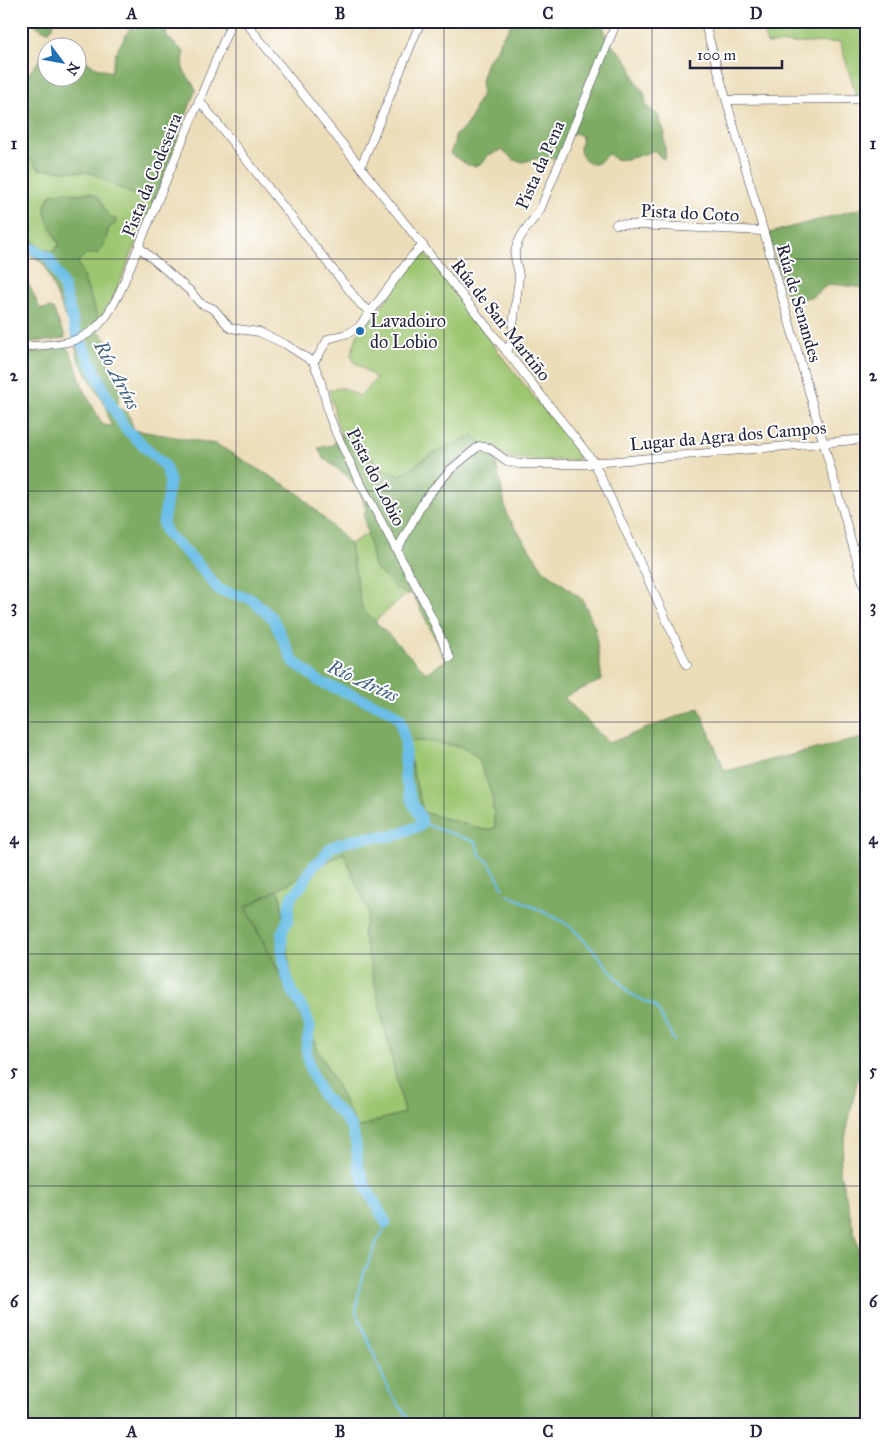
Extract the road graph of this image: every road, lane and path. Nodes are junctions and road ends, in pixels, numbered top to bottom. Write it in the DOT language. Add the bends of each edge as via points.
graph roads {
  1 [pos="232,21"];
  2 [pos="245,21"];
  3 [pos="421,21"];
  4 [pos="617,21"];
  5 [pos="704,21"];
  6 [pos="866,99"];
  7 [pos="199,100"];
  8 [pos="727,100"];
  9 [pos="361,166"];
  10 [pos="616,224"];
  11 [pos="763,231"];
  12 [pos="423,245"];
  13 [pos="139,247"];
  14 [pos="370,311"];
  15 [pos="21,347"];
  16 [pos="507,352"];
  17 [pos="313,362"];
  18 [pos="866,439"];
  19 [pos="822,442"];
  20 [pos="594,462"];
  21 [pos="397,550"];
  22 [pos="866,593"];
  23 [pos="450,658"];
  24 [pos="687,665"];
  1 -- 7 [label="street, Pista da Codeseira"];
  2 -- 9 [label="street, Rúa de San Martiño"];
  3 -- 9 [label="street"];
  4 -- 16 [label="street, Pista da Pena" via="540,210 515,252 519,276"];
  5 -- 8 [label="street, Rúa de Senandes"];
  6 -- 8 [label="street"];
  7 -- 13 [label="street, Pista da Codeseira"];
  7 -- 14 [label="street" via="361,305"];
  8 -- 11 [label="street, Rúa de Senandes"];
  9 -- 12 [label="street, Rúa de San Martiño"];
  10 -- 11 [label="street, Pista do Coto"];
  11 -- 19 [label="street, Rúa de Senandes"];
  12 -- 14 [label="street"];
  12 -- 16 [label="street, Rúa de San Martiño"];
  13 -- 15 [label="street, Pista da Codeseira" via="119,294 104,320 90,334 74,341"];
  13 -- 17 [label="street" via="200,303 214,309 230,328 259,332"];
  14 -- 17 [label="street" via="355,330 328,339"];
  16 -- 20 [label="street, Rúa de San Martiño"];
  17 -- 21 [label="street, Pista do Lobio" via="336,433"];
  18 -- 19 [label="street, Lugar da Agra dos Campos"];
  19 -- 20 [label="street, Lugar da Agra dos Campos"];
  19 -- 22 [label="street, Rúa de Senandes"];
  20 -- 21 [label="street, Lugar da Agra dos Campos" via="520,464 479,446 450,470 424,499"];
  20 -- 24 [label="street, Rúa de San Martiño"];
  21 -- 23 [label="street, Pista do Lobio"];
}
